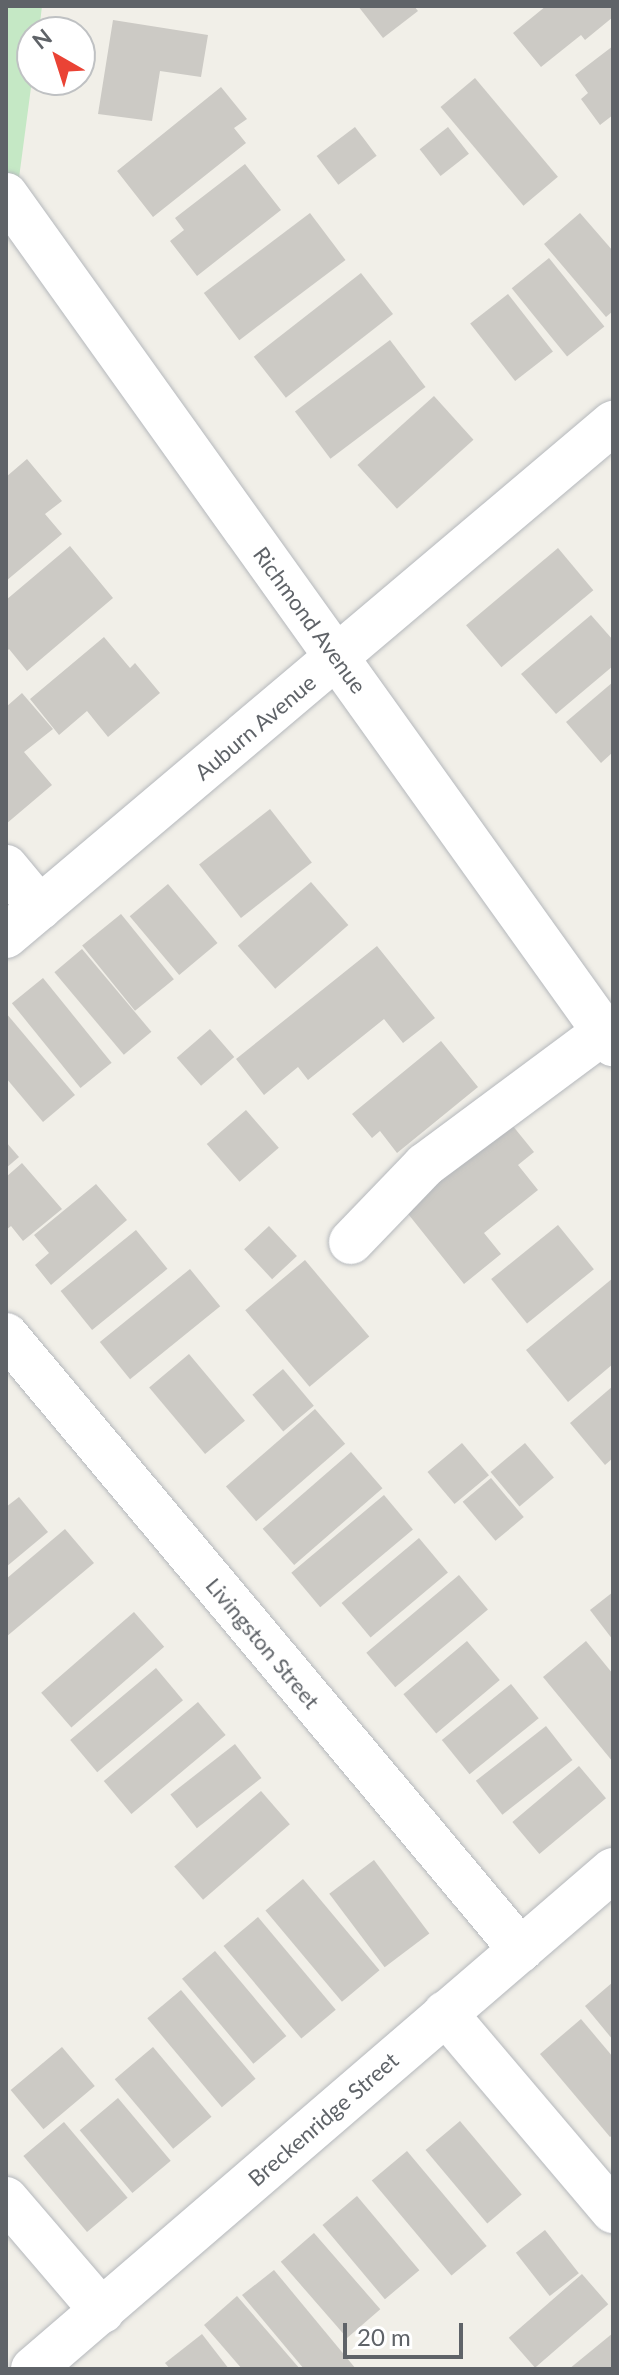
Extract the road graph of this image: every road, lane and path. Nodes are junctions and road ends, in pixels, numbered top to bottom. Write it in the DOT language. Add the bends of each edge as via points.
graph roads {
  1 [pos="6,195"];
  2 [pos="613,423"];
  3 [pos="337,657"];
  4 [pos="6,867"];
  5 [pos="40,908"];
  6 [pos="6,936"];
  7 [pos="609,1038"];
  8 [pos="351,1242"];
  9 [pos="6,1335"];
  10 [pos="613,1870"];
  11 [pos="521,1950"];
  12 [pos="445,2013"];
  13 [pos="6,2199"];
  14 [pos="613,2211"];
  15 [pos="102,2311"];
  16 [pos="33,2369"];
  1 -- 3 [label="street, Richmond Avenue"];
  2 -- 3 [label="street, Auburn Avenue"];
  3 -- 5 [label="street, Auburn Avenue"];
  3 -- 7 [label="street, Richmond Avenue"];
  4 -- 5 [label="street"];
  5 -- 6 [label="street, Auburn Avenue"];
  7 -- 8 [label="street" via="425,1165"];
  9 -- 11 [label="street, Livingston Street"];
  10 -- 11 [label="street, Breckenridge Street"];
  11 -- 12 [label="street, Breckenridge Street"];
  12 -- 14 [label="street"];
  12 -- 15 [label="street, Breckenridge Street"];
  13 -- 15 [label="street"];
  15 -- 16 [label="street, Breckenridge Street"];
}
